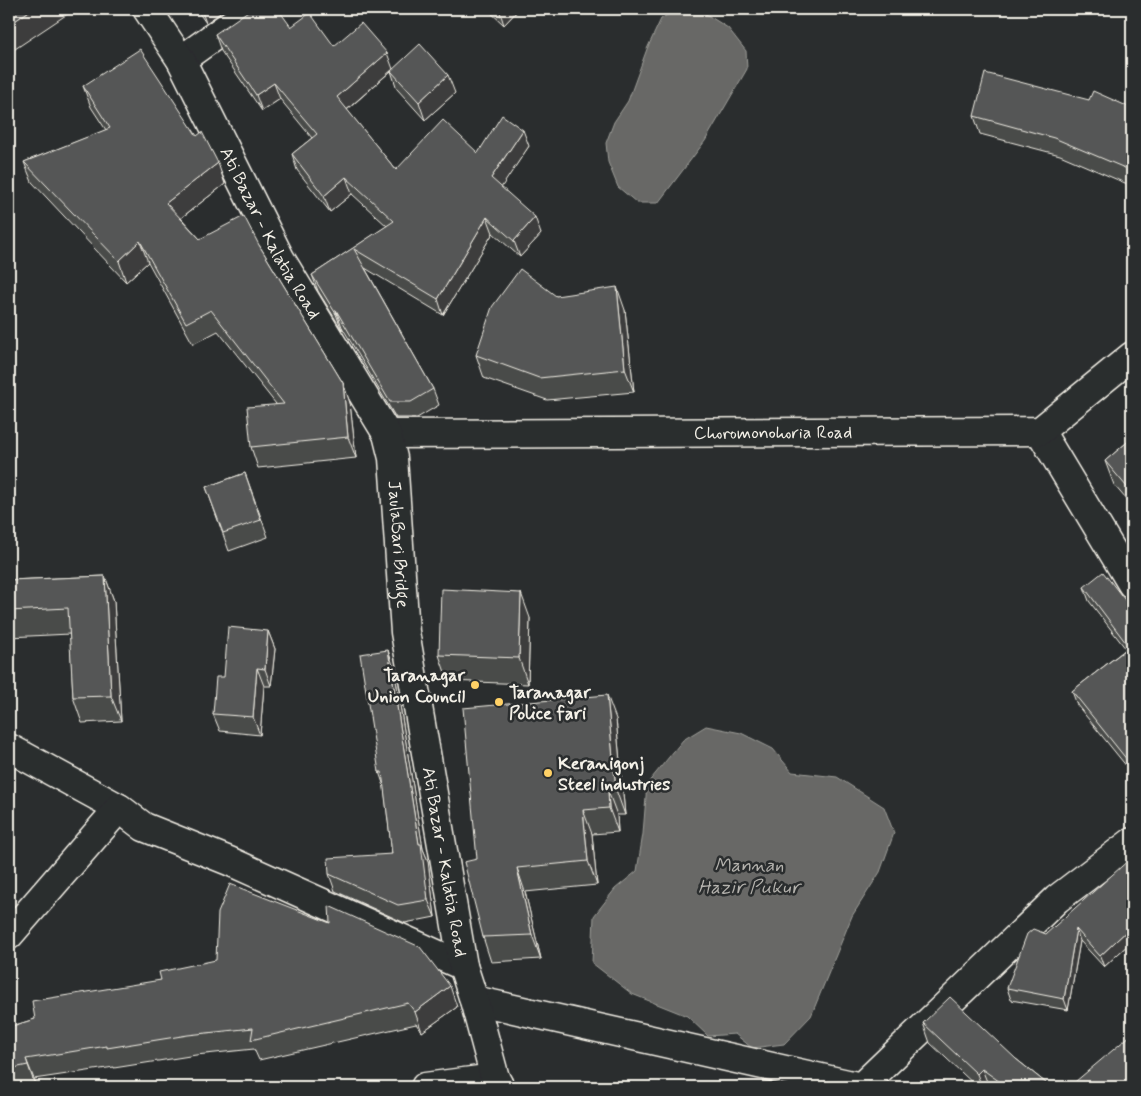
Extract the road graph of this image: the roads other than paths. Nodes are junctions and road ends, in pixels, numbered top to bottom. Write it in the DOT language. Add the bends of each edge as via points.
graph roads {
  1 [pos="147,9"];
  2 [pos="252,9"];
  3 [pos="181,60"];
  4 [pos="1132,356"];
  5 [pos="1040,432"];
  6 [pos="390,446"];
  7 [pos="1132,584"];
  8 [pos="405,632"];
  9 [pos="9,748"];
  10 [pos="119,808"];
  11 [pos="1132,842"];
  12 [pos="9,935"];
  13 [pos="463,966"];
  14 [pos="474,1000"];
  15 [pos="498,1082"];
  16 [pos="425,1087"];
  1 -- 3 [label="street, Ati Bazar - Kalatia Road"];
  2 -- 3 [label="street"];
  3 -- 6 [label="street, Ati Bazar - Kalatia Road" via="280,258"];
  4 -- 5 [label="street"];
  5 -- 6 [label="street, Choromonohoria Road"];
  5 -- 7 [label="street"];
  6 -- 8 [label="street, JaulaBari Bridge"];
  8 -- 13 [label="street, Ati Bazar - Kalatia Road"];
  9 -- 10 [label="street"];
  10 -- 12 [label="street"];
  10 -- 13 [label="street" via="144,827 229,861"];
  11 -- 14 [label="street" via="1057,899 861,1087"];
  13 -- 14 [label="street, Ati Bazar - Kalatia Road"];
  14 -- 15 [label="street, Ati Bazar - Kalatia Road"];
  15 -- 16 [label="street"];
}
